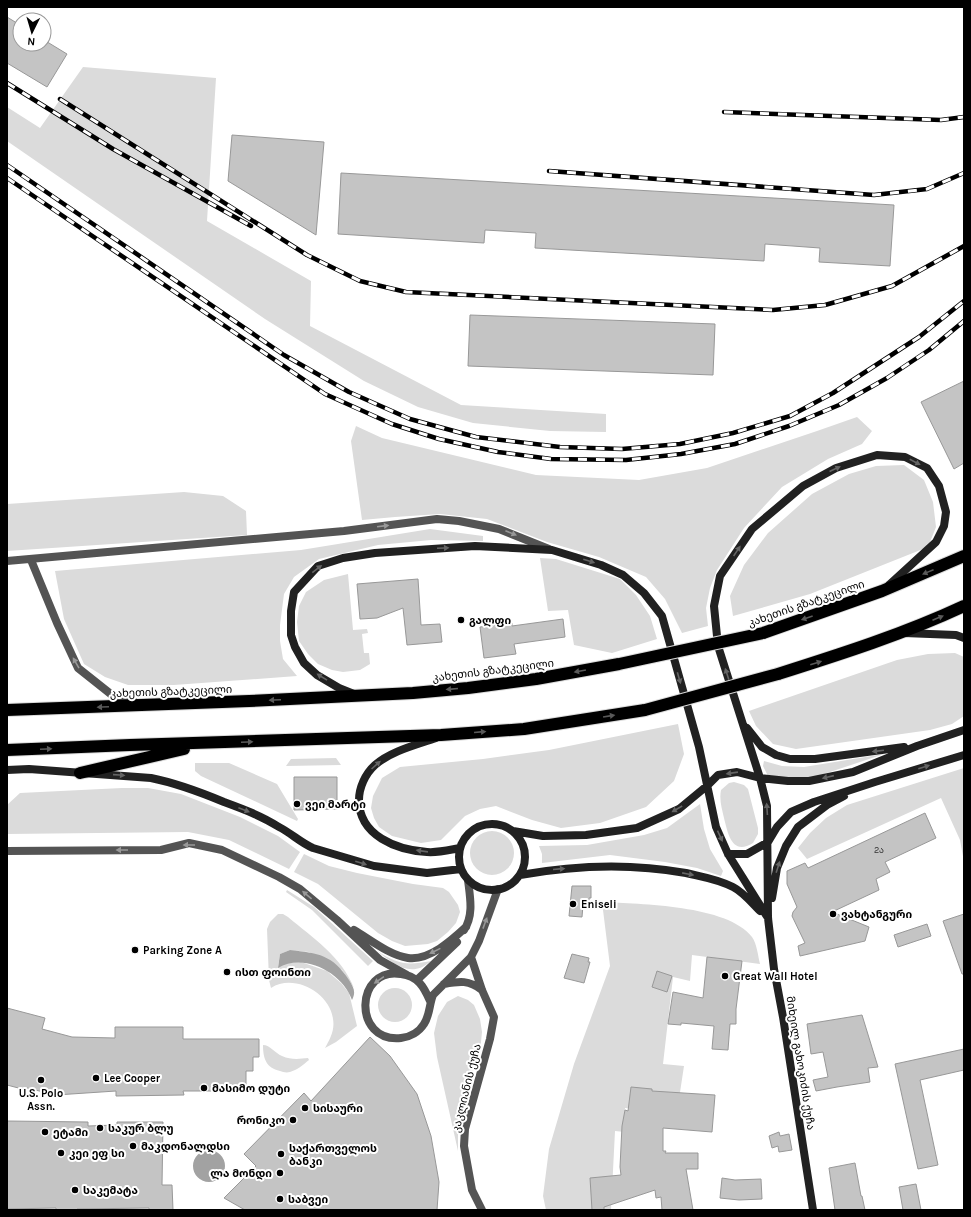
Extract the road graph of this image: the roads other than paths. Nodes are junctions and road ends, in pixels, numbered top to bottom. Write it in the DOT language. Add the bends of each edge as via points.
graph roads {
  1 [pos="552,550"];
  2 [pos="964,556"];
  3 [pos="31,560"];
  4 [pos="7,562"];
  5 [pos="882,591"];
  6 [pos="964,606"];
  7 [pos="902,633"];
  8 [pos="964,638"];
  9 [pos="356,695"];
  10 [pos="143,705"];
  11 [pos="7,710"];
  12 [pos="743,723"];
  13 [pos="964,730"];
  14 [pos="441,736"];
  15 [pos="208,743"];
  16 [pos="917,746"];
  17 [pos="7,750"];
  18 [pos="964,755"];
  19 [pos="7,770"];
  20 [pos="80,773"];
  21 [pos="760,778"];
  22 [pos="708,785"];
  23 [pos="860,787"];
  24 [pos="513,831"];
  25 [pos="768,842"];
  26 [pos="460,848"];
  27 [pos="7,850"];
  28 [pos="728,854"];
  29 [pos="461,869"];
  30 [pos="520,875"];
  31 [pos="468,880"];
  32 [pos="498,889"];
  33 [pos="768,918"];
  34 [pos="337,920"];
  35 [pos="466,927"];
  36 [pos="472,957"];
  37 [pos="407,975"];
  38 [pos="417,980"];
  39 [pos="444,984"];
  40 [pos="482,990"];
  41 [pos="430,1001"];
  42 [pos="482,1210"];
  43 [pos="813,1210"];
  3 -- 1 [label="street, one-way" via="344,531 437,519 499,529"];
  9 -- 1 [label="main road, one-way" via="317,675 304,663 291,634 294,592 318,566 375,552 474,546"];
  1 -- 22 [label="main road, one-way" via="601,565 623,575 644,593 662,616"];
  2 -- 5 [label="highway, კახეთის გზატკეცილი, one-way"];
  3 -- 4 [label="street"];
  10 -- 3 [label="street, one-way" via="112,695 78,668"];
  5 -- 9 [label="highway, კახეთის გზატკეცილი, one-way, bridge" via="763,633 619,664 468,688"];
  12 -- 5 [label="main road, one-way" via="718,646 714,606 720,576 752,529 803,486 836,468 877,455 905,457 927,468 939,486 946,512 944,526 936,542"];
  7 -- 6 [label="highway, one-way"];
  7 -- 8 [label="main road" via="956,635"];
  14 -- 7 [label="highway, one-way, bridge" via="524,729 645,710 778,674"];
  9 -- 10 [label="highway, კახეთის გზატკეცილი, one-way"];
  10 -- 11 [label="highway, კახეთის გზატკეცილი, one-way"];
  16 -- 12 [label="main road, one-way" via="815,759 790,759 762,747"];
  12 -- 21 [label="main road"];
  13 -- 16 [label="main road"];
  15 -- 14 [label="highway, one-way"];
  26 -- 14 [label="main road, one-way" via="426,852 392,844 372,832 362,818 359,802 360,790 373,766 390,755"];
  17 -- 15 [label="highway, one-way"];
  15 -- 20 [label="highway"];
  16 -- 21 [label="main road, one-way" via="853,772 809,781"];
  23 -- 18 [label="main road, one-way"];
  19 -- 20 [label="main road"];
  20 -- 29 [label="main road, one-way" via="151,778 171,782 255,814 313,848 374,866 427,874"];
  21 -- 22 [label="main road, one-way" via="737,772 718,775"];
  25 -- 21 [label="main road, one-way" via="767,806"];
  22 -- 24 [label="main road, one-way" via="679,809 637,828 579,835 544,836"];
  22 -- 28 [label="main road, one-way" via="716,827"];
  23 -- 25 [label="main road" via="791,812"];
  33 -- 23 [label="main road, one-way" via="777,868 786,846 798,827 827,805"];
  24 -- 26 [label="main road" via="503,826 482,825 472,830"];
  24 -- 30 [label="main road" via="524,849 525,860"];
  25 -- 28 [label="main road" via="747,854"];
  25 -- 33 [label="main road"];
  26 -- 29 [label="main road"];
  34 -- 27 [label="street, one-way" via="300,889 222,850 189,843 161,850"];
  28 -- 33 [label="main road"];
  29 -- 31 [label="main road"];
  30 -- 32 [label="main road" via="508,886"];
  30 -- 33 [label="main road, one-way" via="549,870 609,866 668,870 718,879 735,888"];
  31 -- 32 [label="main road" via="487,890"];
  31 -- 35 [label="street" via="471,908"];
  36 -- 32 [label="street, one-way"];
  33 -- 43 [label="main road, მიხეილ გახოკიძის ქუჩა"];
  35 -- 34 [label="street, one-way" via="447,945 423,957 409,958 387,951"];
  34 -- 37 [label="street" via="380,960"];
  35 -- 38 [label="street" via="456,944"];
  36 -- 39 [label="street"];
  36 -- 40 [label="street"];
  37 -- 38 [label="street"];
  37 -- 41 [label="street, one-way" via="387,975 370,987 366,995 365,1009 369,1022 376,1031 396,1038 413,1034 428,1017"];
  38 -- 41 [label="street" via="425,988"];
  39 -- 40 [label="street" via="463,981"];
  39 -- 41 [label="street"];
  40 -- 42 [label="street, კაკლიანის ქუჩა" via="494,1017 465,1129 464,1146 472,1190"];
}
